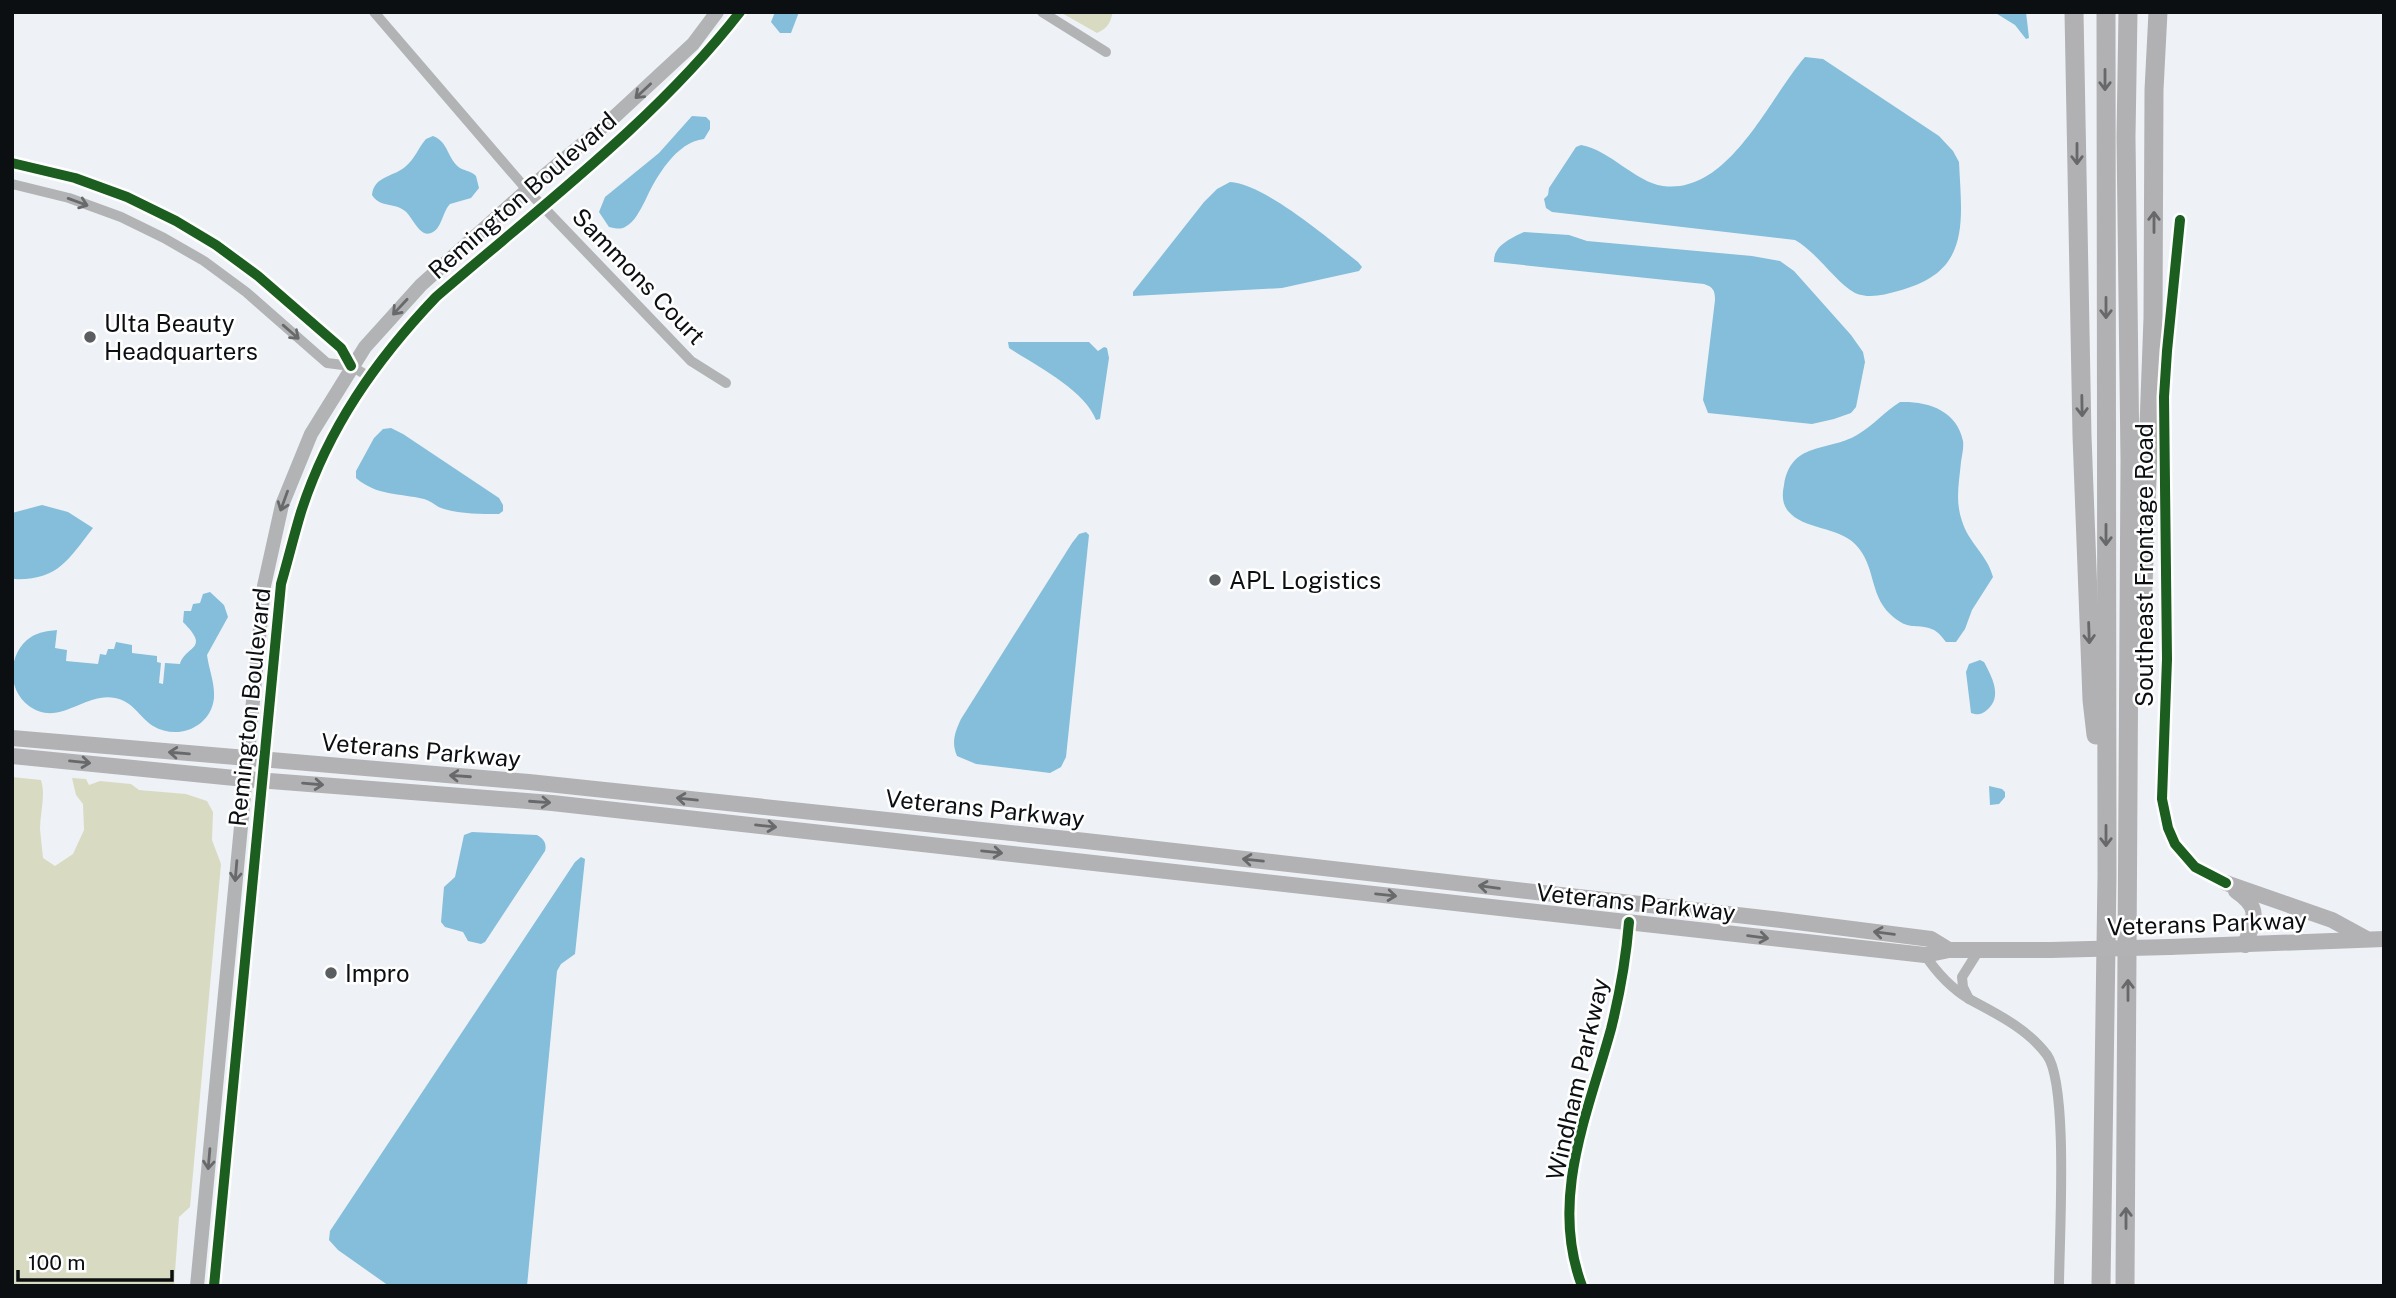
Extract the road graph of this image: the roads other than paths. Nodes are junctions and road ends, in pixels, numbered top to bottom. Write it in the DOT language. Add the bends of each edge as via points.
graph roads {
  1 [pos="374,12"];
  2 [pos="718,12"];
  3 [pos="740,12"];
  4 [pos="1042,12"];
  5 [pos="2074,12"];
  6 [pos="2106,12"];
  7 [pos="2128,12"];
  8 [pos="2158,12"];
  9 [pos="1106,52"];
  10 [pos="12,163"];
  11 [pos="12,184"];
  12 [pos="527,190"];
  13 [pos="542,206"];
  14 [pos="2180,220"];
  15 [pos="351,366"];
  16 [pos="368,376"];
  17 [pos="726,383"];
  18 [pos="12,738"];
  19 [pos="12,755"];
  20 [pos="247,760"];
  21 [pos="264,761"];
  22 [pos="254,779"];
  23 [pos="2129,804"];
  24 [pos="2106,806"];
  25 [pos="2225,883"];
  26 [pos="1629,922"];
  27 [pos="2375,939"];
  28 [pos="2245,945"];
  29 [pos="1949,950"];
  30 [pos="1979,950"];
  31 [pos="1925,955"];
  32 [pos="1969,999"];
  33 [pos="197,1286"];
  34 [pos="214,1286"];
  35 [pos="1582,1286"];
  36 [pos="2059,1286"];
  37 [pos="2101,1286"];
  38 [pos="2125,1286"];
  1 -- 12 [label="street, Sammons Court"];
  2 -- 12 [label="street, Remington Boulevard, one-way" via="693,44"];
  3 -- 13 [label="street, Remington Boulevard" via="708,53"];
  4 -- 9 [label="street"];
  5 -- 24 [label="highway, one-way" via="2092,700"];
  6 -- 24 [label="highway, one-way"];
  7 -- 23 [label="highway"];
  23 -- 8 [label="highway, one-way" via="2145,589"];
  10 -- 15 [label="street" via="75,177 176,221 258,276 341,348"];
  11 -- 15 [label="street, one-way" via="69,198 164,238 246,292 327,363"];
  12 -- 13 [label="street, Sammons Court"];
  12 -- 15 [label="street, Remington Boulevard, one-way" via="401,305"];
  13 -- 16 [label="street, Remington Boulevard" via="436,297"];
  13 -- 17 [label="street, Sammons Court" via="691,361"];
  14 -- 25 [label="street, Southeast Frontage Road" via="2164,397 2167,659 2162,799 2175,844 2195,867"];
  15 -- 16 [label="street"];
  15 -- 20 [label="street, Remington Boulevard, one-way" via="311,434 282,505 264,586"];
  16 -- 21 [label="street, Remington Boulevard" via="335,430 306,499 281,584"];
  20 -- 18 [label="main road, Veterans Parkway, one-way"];
  19 -- 22 [label="main road, Veterans Parkway, one-way"];
  20 -- 21 [label="main road, Veterans Parkway"];
  20 -- 22 [label="street, Remington Boulevard"];
  21 -- 22 [label="street, Remington Boulevard"];
  29 -- 21 [label="main road, Veterans Parkway, one-way" via="1931,939 1114,844 528,782"];
  22 -- 26 [label="main road, Veterans Parkway, one-way" via="552,803"];
  22 -- 33 [label="street, Remington Boulevard, one-way"];
  22 -- 34 [label="street, Remington Boulevard"];
  38 -- 23 [label="highway, one-way"];
  24 -- 37 [label="highway, one-way"];
  25 -- 27 [label="main road"];
  25 -- 28 [label="main road" via="2255,910"];
  26 -- 31 [label="main road, Veterans Parkway, one-way"];
  26 -- 35 [label="street, Windham Parkway" via="1623,981 1587,1108 1568,1212 1571,1251"];
  27 -- 28 [label="main road, Veterans Parkway"];
  28 -- 30 [label="main road, Veterans Parkway, bridge"];
  29 -- 30 [label="main road, Veterans Parkway"];
  29 -- 31 [label="main road, Veterans Parkway"];
  30 -- 32 [label="street" via="1962,977"];
  31 -- 32 [label="street" via="1950,986"];
  32 -- 36 [label="street" via="2031,1037 2049,1057 2058,1091 2060,1127"];
}
